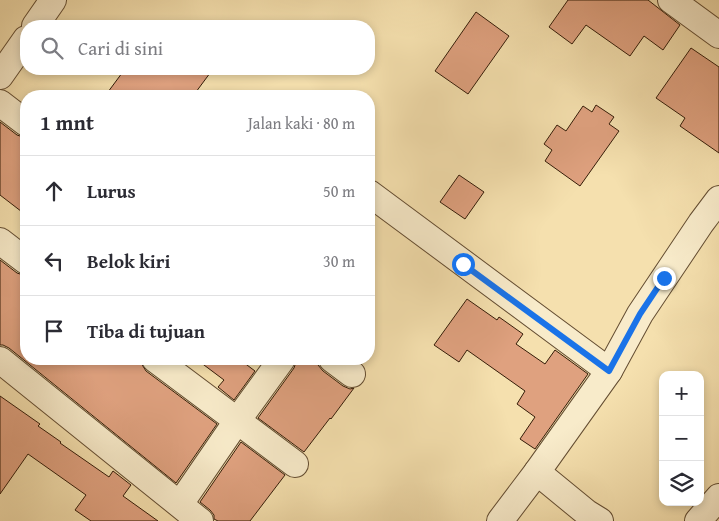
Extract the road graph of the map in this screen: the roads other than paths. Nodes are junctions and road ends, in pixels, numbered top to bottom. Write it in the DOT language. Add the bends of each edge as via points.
graph roads {
  1 [pos="53,0"];
  2 [pos="671,0"];
  3 [pos="39,20"];
  4 [pos="719,35"];
  5 [pos="20,48"];
  6 [pos="0,76"];
  7 [pos="0,103"];
  8 [pos="20,118"];
  9 [pos="375,198"];
  10 [pos="719,199"];
  11 [pos="0,241"];
  12 [pos="20,256"];
  13 [pos="0,360"];
  14 [pos="163,365"];
  15 [pos="278,365"];
  16 [pos="609,371"];
  17 [pos="237,421"];
  18 [pos="295,464"];
  19 [pos="537,472"];
  20 [pos="719,497"];
  21 [pos="180,504"];
  22 [pos="200,521"];
  23 [pos="500,521"];
  24 [pos="600,521"];
  25 [pos="698,521"];
  1 -- 3 [label="street"];
  2 -- 4 [label="street"];
  5 -- 6 [label="street"];
  7 -- 8 [label="street"];
  9 -- 16 [label="street"];
  10 -- 16 [label="street" via="640,314"];
  11 -- 12 [label="street"];
  13 -- 21 [label="street"];
  14 -- 17 [label="street"];
  15 -- 17 [label="street"];
  16 -- 19 [label="street"];
  17 -- 18 [label="street"];
  17 -- 21 [label="street"];
  19 -- 23 [label="street"];
  19 -- 24 [label="street"];
  20 -- 25 [label="street"];
  21 -- 22 [label="street"];
}
